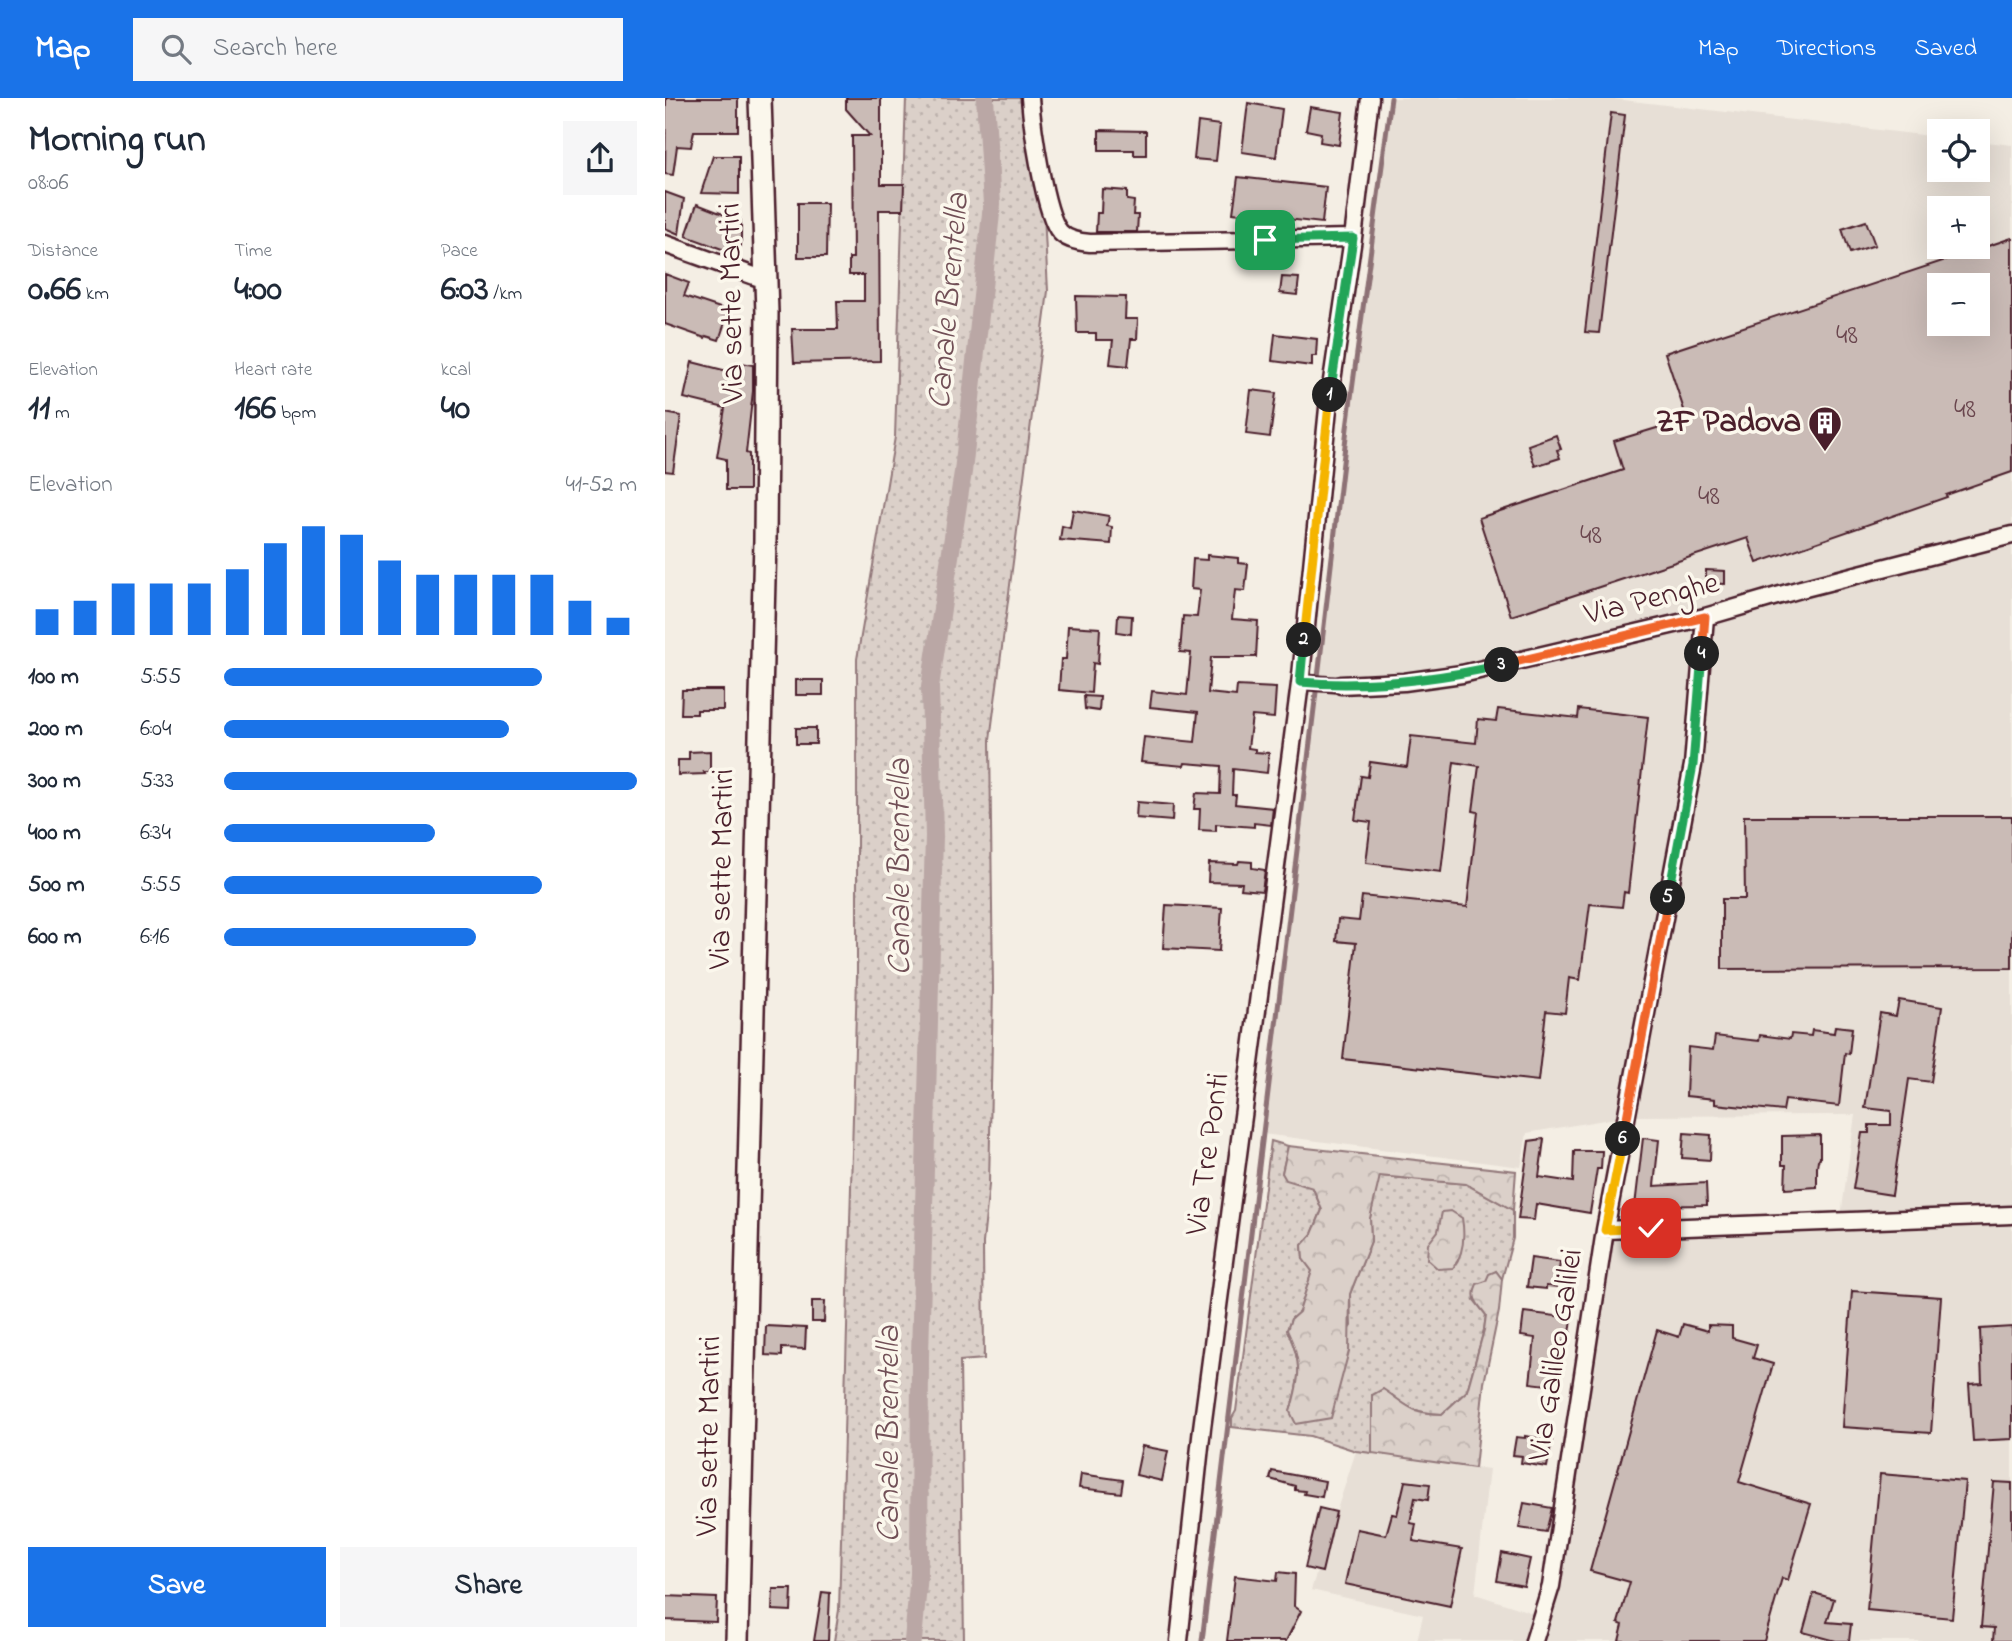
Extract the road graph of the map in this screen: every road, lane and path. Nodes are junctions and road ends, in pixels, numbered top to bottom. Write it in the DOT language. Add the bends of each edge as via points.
graph roads {
  1 [pos="760,98"];
  2 [pos="1030,98"];
  3 [pos="1370,98"];
  4 [pos="1353,238"];
  5 [pos="665,244"];
  6 [pos="767,277"];
  7 [pos="2012,535"];
  8 [pos="1705,617"];
  9 [pos="1300,679"];
  10 [pos="1341,685"];
  11 [pos="2012,1215"];
  12 [pos="1605,1230"];
  13 [pos="737,1641"];
  14 [pos="1179,1641"];
  15 [pos="1534,1641"];
  1 -- 6 [label="main road, Via sette Martiri"];
  2 -- 4 [label="street" via="1033,136 1052,220 1074,241"];
  3 -- 4 [label="street, Via Tre Ponti"];
  4 -- 9 [label="street, Via Tre Ponti" via="1328,408"];
  5 -- 6 [label="street"];
  6 -- 13 [label="main road, Via sette Martiri" via="765,540"];
  7 -- 8 [label="street, Via Penghe"];
  8 -- 10 [label="street, Via Penghe" via="1462,674"];
  8 -- 12 [label="street" via="1693,765"];
  9 -- 10 [label="street, Via Penghe"];
  9 -- 14 [label="street, Via Tre Ponti" via="1202,1428"];
  11 -- 12 [label="street, Via Galileo Galilei"];
  12 -- 15 [label="street, Via Galileo Galilei" via="1551,1586"];
}
